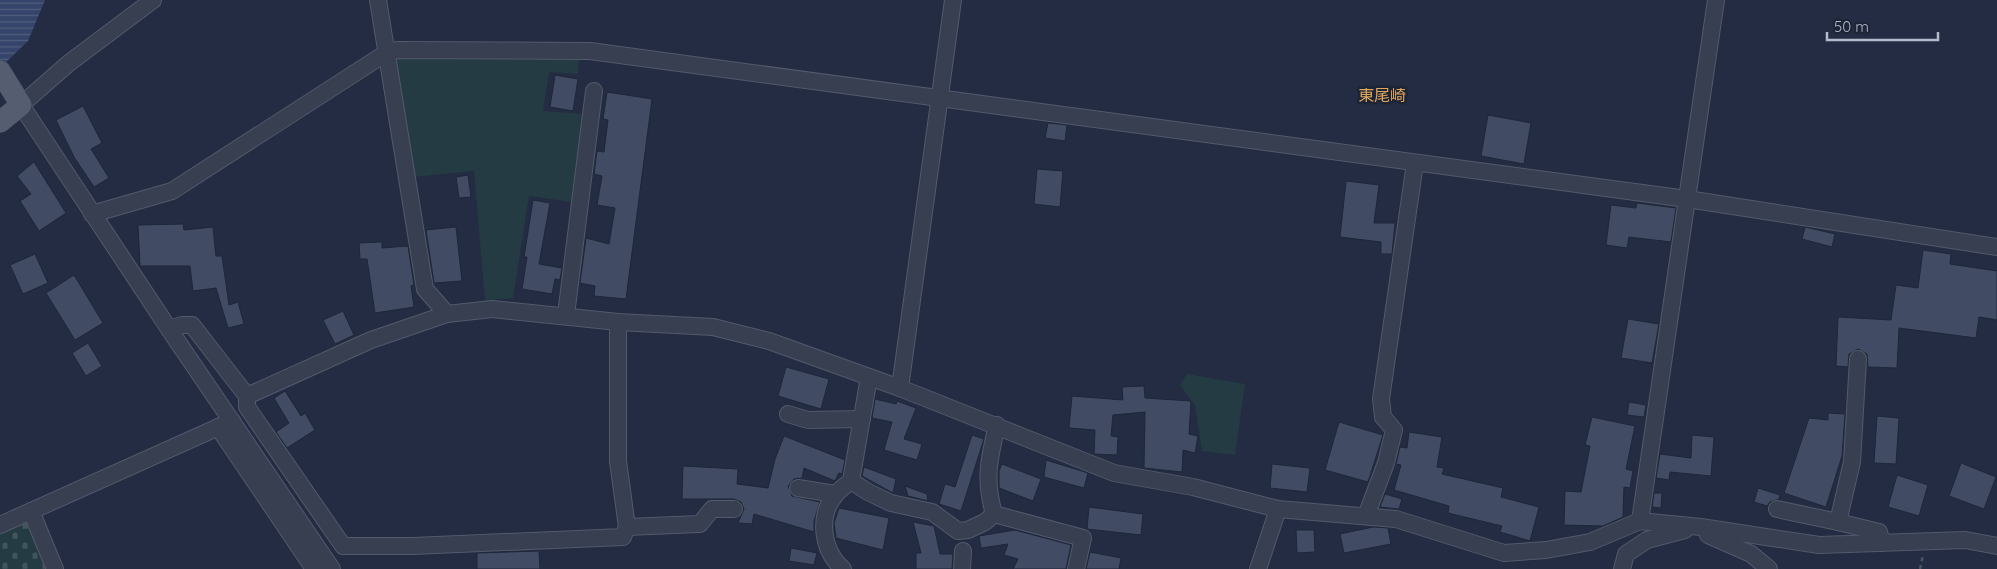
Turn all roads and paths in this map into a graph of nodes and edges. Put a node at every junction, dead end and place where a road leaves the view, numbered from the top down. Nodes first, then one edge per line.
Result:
1 (153, 0) edge
2 (378, 0) edge
3 (953, 0) edge
4 (1716, 0) edge
5 (386, 53) junction
6 (3, 76) edge
7 (594, 91) dead end
8 (939, 100) junction
9 (22, 105) junction
10 (0, 122) edge
11 (1415, 163) junction
12 (1687, 199) junction
13 (92, 214) junction
14 (1997, 247) edge
15 (447, 314) junction
16 (566, 315) junction
17 (618, 322) junction
18 (169, 330) junction
19 (1858, 359) dead end
20 (868, 377) junction
21 (900, 388) junction
22 (247, 396) junction
23 (788, 414) dead end
24 (862, 419) junction
25 (225, 424) junction
26 (997, 425) junction
27 (851, 481) junction
28 (798, 488) dead end
29 (835, 494) junction
30 (1777, 508) dead end
31 (734, 509) dead end
32 (1278, 509) junction
33 (31, 511) junction
34 (994, 514) junction
35 (1366, 516) junction
36 (1640, 521) junction
37 (1838, 522) junction
38 (0, 525) edge
39 (627, 527) junction
40 (1701, 528) junction
41 (1882, 543) junction
42 (1997, 546) edge
43 (963, 551) dead end
44 (55, 569) edge
45 (314, 569) edge
46 (332, 569) edge
47 (843, 569) edge
48 (962, 569) edge
49 (1076, 569) edge
50 (1258, 569) edge
51 (1622, 569) edge
52 (1770, 569) edge

1 - 9 street
2 - 5 street
3 - 8 street
4 - 12 street
5 - 8 street
5 - 13 street
5 - 15 street
6 - 9 main road
7 - 16 street
8 - 11 street
8 - 21 street
9 - 10 main road
9 - 13 street
11 - 12 street
11 - 35 street
12 - 14 street
12 - 36 street
13 - 18 street
15 - 16 street
15 - 22 street
16 - 17 street
17 - 20 street
17 - 39 street
18 - 22 street
18 - 25 street
19 - 37 street
20 - 21 street
20 - 24 street
21 - 26 street
22 - 39 street
23 - 24 street
24 - 27 street
25 - 33 street
25 - 45 street
25 - 46 street
26 - 32 street
26 - 34 street
27 - 29 street
27 - 34 street
28 - 29 street
29 - 47 street
30 - 37 street
31 - 39 street
32 - 35 street
32 - 50 street
33 - 38 street
33 - 44 street
34 - 49 street
35 - 36 street
36 - 40 street
37 - 41 street
40 - 41 street
40 - 51 street
40 - 52 street
41 - 42 street
43 - 48 street

